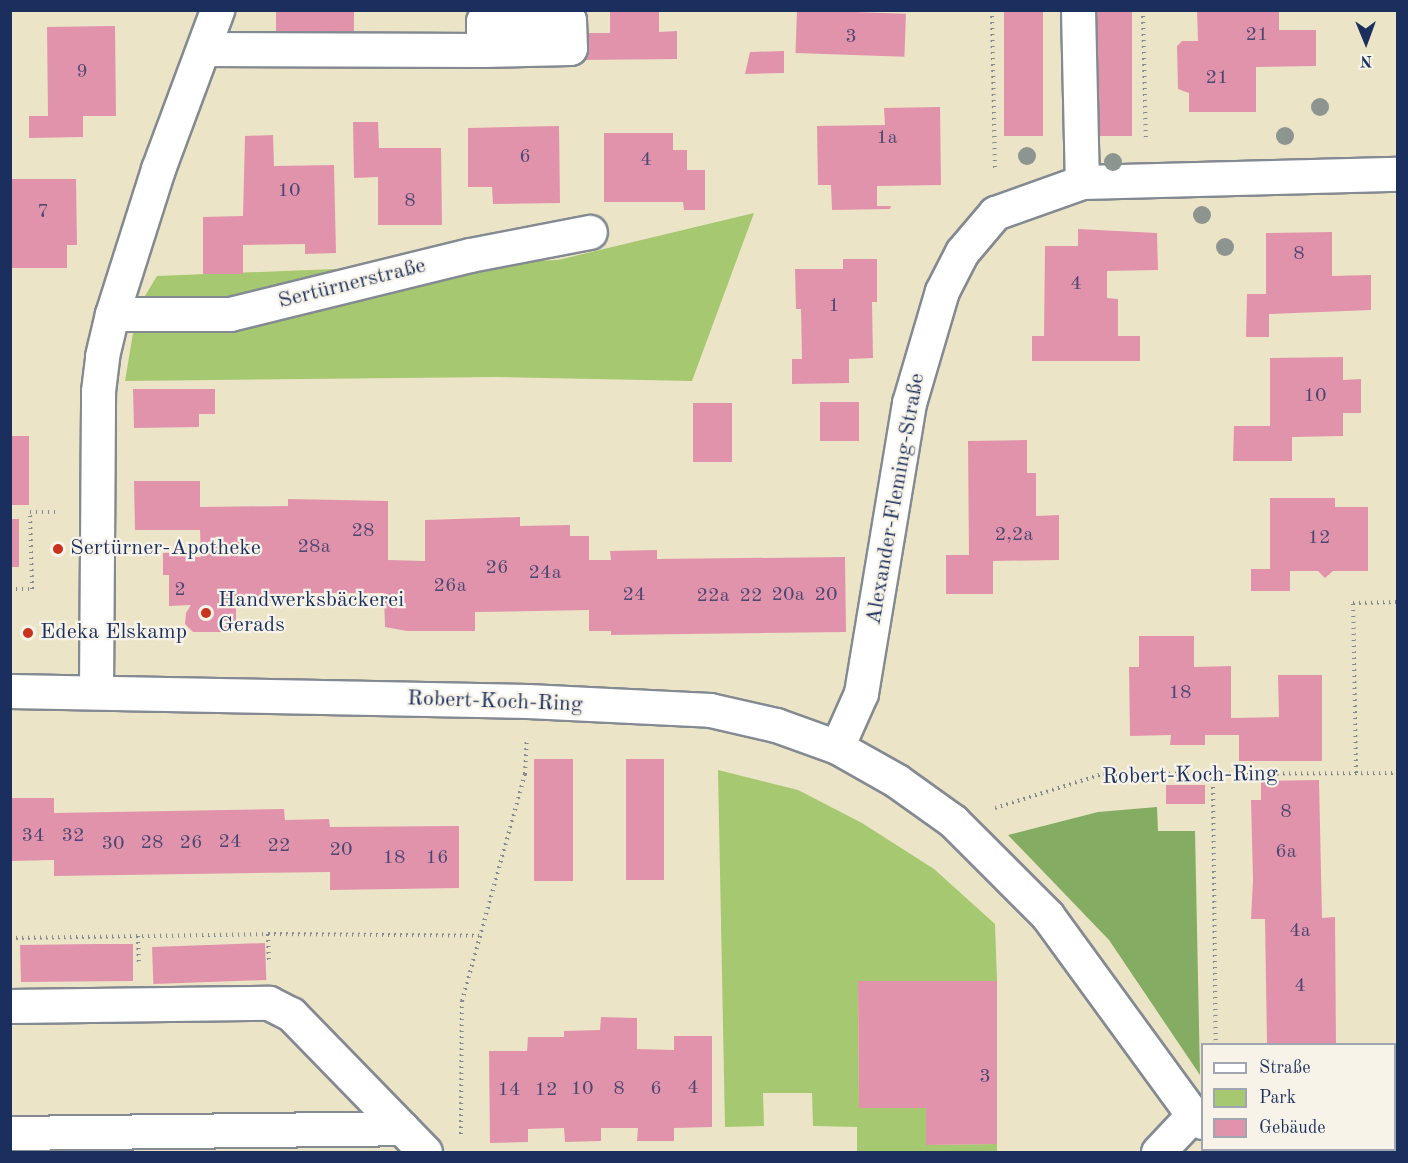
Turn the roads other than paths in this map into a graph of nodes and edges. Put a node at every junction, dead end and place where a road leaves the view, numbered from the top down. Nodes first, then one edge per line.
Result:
1 (217, 10) edge
2 (1078, 10) edge
3 (204, 50) junction
4 (483, 50) dead end
5 (1398, 174) edge
6 (1082, 182) junction
7 (590, 232) dead end
8 (112, 314) junction
9 (96, 691) junction
10 (10, 692) edge
11 (837, 747) junction
12 (10, 1006) edge
13 (1198, 1118) edge
14 (402, 1128) junction
15 (10, 1133) edge
16 (278, 1141) edge
17 (62, 1143) edge
18 (425, 1152) edge
19 (1158, 1152) edge

1 - 3 street
2 - 6 street
3 - 4 street
3 - 8 street
5 - 6 street, Alexander-Fleming-Straße
6 - 11 street, Alexander-Fleming-Straße
7 - 8 street, Sertürnerstraße
8 - 9 street
9 - 10 street, Robert-Koch-Ring
9 - 11 street, Robert-Koch-Ring
11 - 13 street, Robert-Koch-Ring
12 - 14 street
13 - 19 street
14 - 16 street
14 - 18 street
15 - 17 street
16 - 17 street

